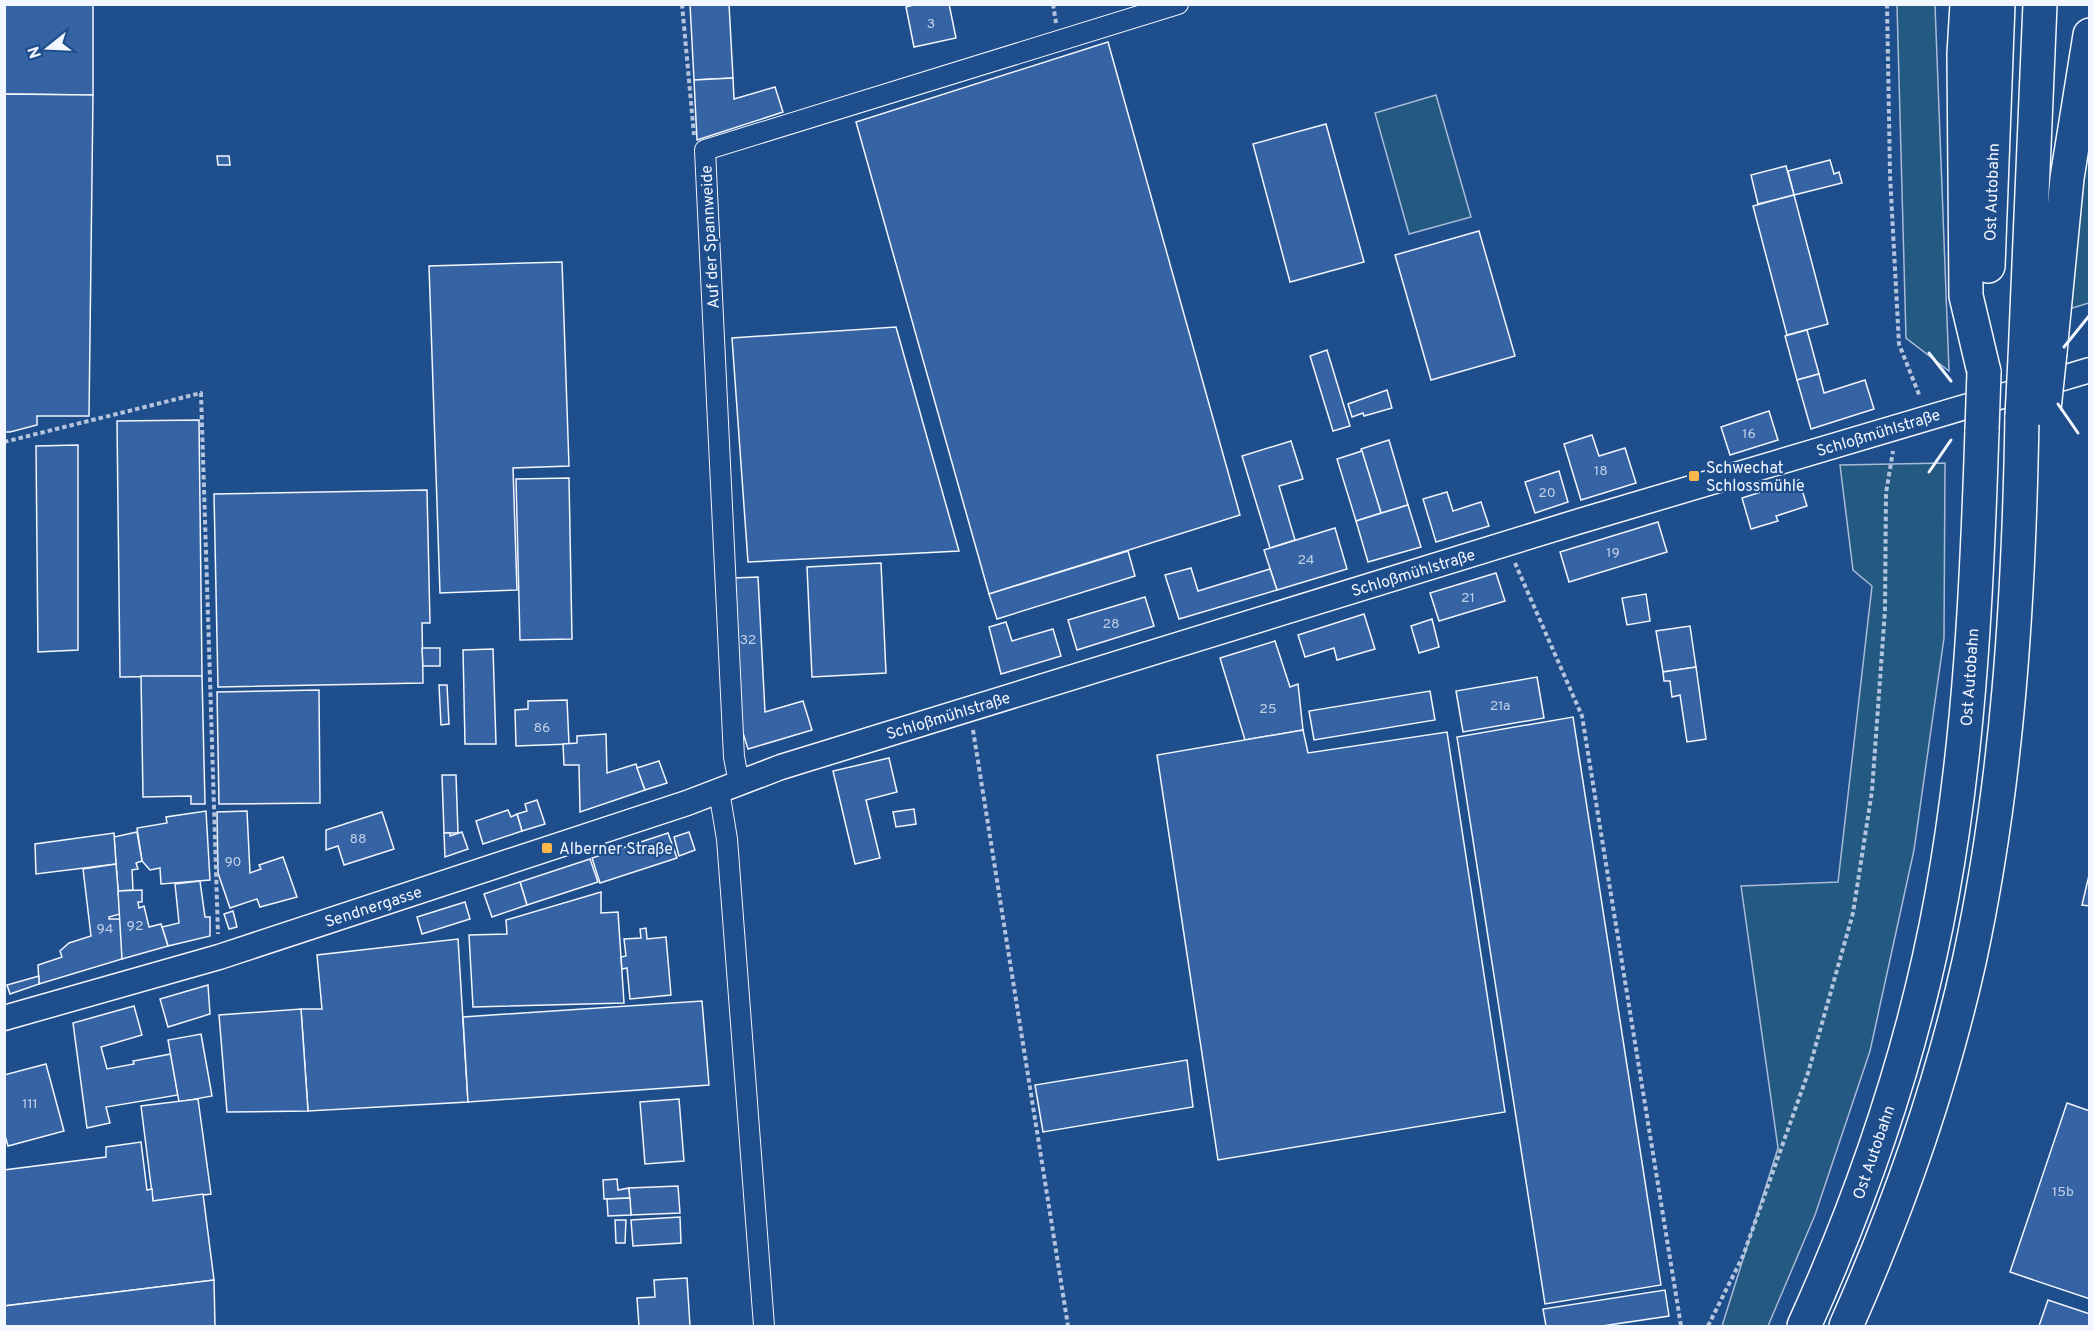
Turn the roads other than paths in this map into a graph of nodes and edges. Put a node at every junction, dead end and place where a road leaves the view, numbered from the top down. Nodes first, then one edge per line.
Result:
1 (1178, 4) edge
2 (1967, 4) edge
3 (1998, 4) edge
4 (2040, 4) edge
5 (2090, 35) edge
6 (2038, 355) junction
7 (2090, 370) edge
8 (1984, 372) junction
9 (729, 787) junction
10 (4, 1018) edge
11 (764, 1326) edge
12 (1804, 1326) edge
13 (1846, 1326) edge

1 - 9 street, Auf der Spannweide
2 - 8 highway
3 - 8 highway, Ost Autobahn
4 - 6 highway
5 - 6 highway
6 - 13 highway, bridge
7 - 9 street, Schloßmühlstraße
8 - 12 highway, Ost Autobahn, bridge
9 - 10 street, Sendnergasse
9 - 11 street

